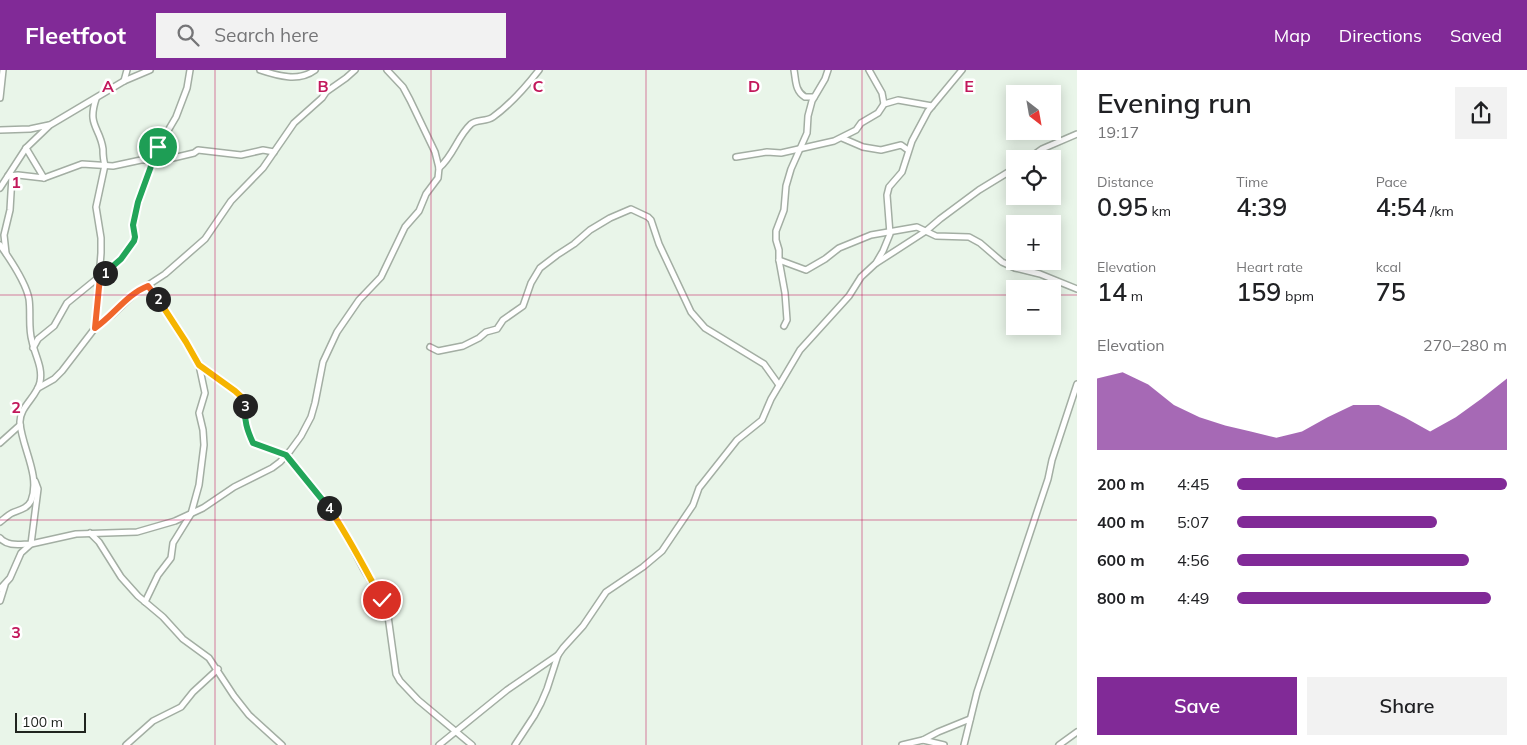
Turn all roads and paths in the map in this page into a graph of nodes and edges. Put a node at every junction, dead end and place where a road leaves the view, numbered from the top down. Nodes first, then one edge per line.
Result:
1 (3, 70) edge
2 (126, 70) edge
3 (190, 70) edge
4 (260, 70) edge
5 (315, 70) edge
6 (355, 70) edge
7 (387, 70) edge
8 (539, 70) edge
9 (794, 70) edge
10 (828, 70) edge
11 (869, 70) edge
12 (962, 70) edge
13 (147, 71) edge
14 (124, 81) junction
15 (814, 97) junction
16 (0, 98) edge
17 (96, 99) junction
18 (884, 104) junction
19 (932, 106) junction
20 (50, 125) junction
21 (0, 130) edge
22 (1077, 134) edge
23 (842, 138) junction
24 (26, 148) junction
25 (801, 149) junction
26 (908, 150) junction
27 (1041, 150) edge
28 (274, 152) junction
29 (736, 157) dead end
30 (153, 159) junction
31 (105, 165) junction
32 (439, 168) junction
33 (1006, 174) edge
34 (10, 176) junction
35 (44, 178) junction
36 (0, 188) edge
37 (890, 231) junction
38 (926, 231) junction
39 (0, 245) edge
40 (6, 253) junction
41 (779, 260) junction
42 (875, 264) junction
43 (100, 277) junction
44 (148, 286) junction
45 (1077, 288) edge
46 (784, 326) dead end
47 (95, 328) junction
48 (430, 347) dead end
49 (33, 348) junction
50 (199, 365) junction
51 (1077, 384) edge
52 (779, 385) junction
53 (38, 388) junction
54 (20, 425) junction
55 (0, 443) edge
56 (286, 455) junction
57 (34, 482) junction
58 (191, 514) junction
59 (0, 522) edge
60 (90, 533) junction
61 (1, 540) edge
62 (31, 544) junction
63 (5, 584) junction
64 (0, 589) edge
65 (0, 601) edge
66 (145, 602) junction
67 (558, 654) junction
68 (218, 670) junction
69 (970, 719) junction
70 (456, 732) junction
71 (1077, 732) edge
72 (923, 740) junction
73 (126, 745) edge
74 (282, 745) edge
75 (439, 745) edge
76 (472, 745) edge
77 (515, 745) edge
78 (902, 745) edge
79 (944, 745) edge
80 (964, 745) edge
81 (1059, 745) edge

1 - 16 street
2 - 14 street
3 - 30 street
4 - 5 street
6 - 28 street
7 - 32 street
8 - 32 street
9 - 15 street
10 - 15 street
11 - 18 street
12 - 19 street
13 - 14 street
14 - 17 street
15 - 25 street
17 - 20 street
17 - 31 street
18 - 19 street
18 - 23 street
19 - 26 street
20 - 21 street
20 - 24 street
22 - 27 street
23 - 25 street
23 - 26 street
24 - 34 street
24 - 35 street
25 - 29 street
25 - 41 street
26 - 37 street
28 - 30 street
28 - 44 street
30 - 31 street
30 - 43 street
31 - 35 street
31 - 43 street
32 - 56 street
33 - 38 street
34 - 35 street
34 - 36 street
34 - 40 street
37 - 38 street
37 - 41 street
37 - 42 street
38 - 42 street
38 - 45 street
39 - 40 street
40 - 49 street
41 - 46 street
42 - 52 street
43 - 47 street
43 - 49 street
44 - 47 street
44 - 50 street
47 - 53 street
48 - 52 street
49 - 53 street
50 - 56 street
50 - 58 street
51 - 69 street
52 - 67 street
53 - 54 street
54 - 55 street
54 - 57 street
56 - 58 street
56 - 70 street
57 - 59 street
57 - 62 street
58 - 60 street
58 - 66 street
60 - 62 street
60 - 66 street
61 - 62 street
62 - 63 street
63 - 64 street
63 - 65 street
66 - 68 street
67 - 70 street
67 - 77 street
68 - 73 street
68 - 74 street
69 - 72 street
69 - 80 street
70 - 75 street
70 - 76 street
71 - 81 street
72 - 78 street
72 - 79 street

